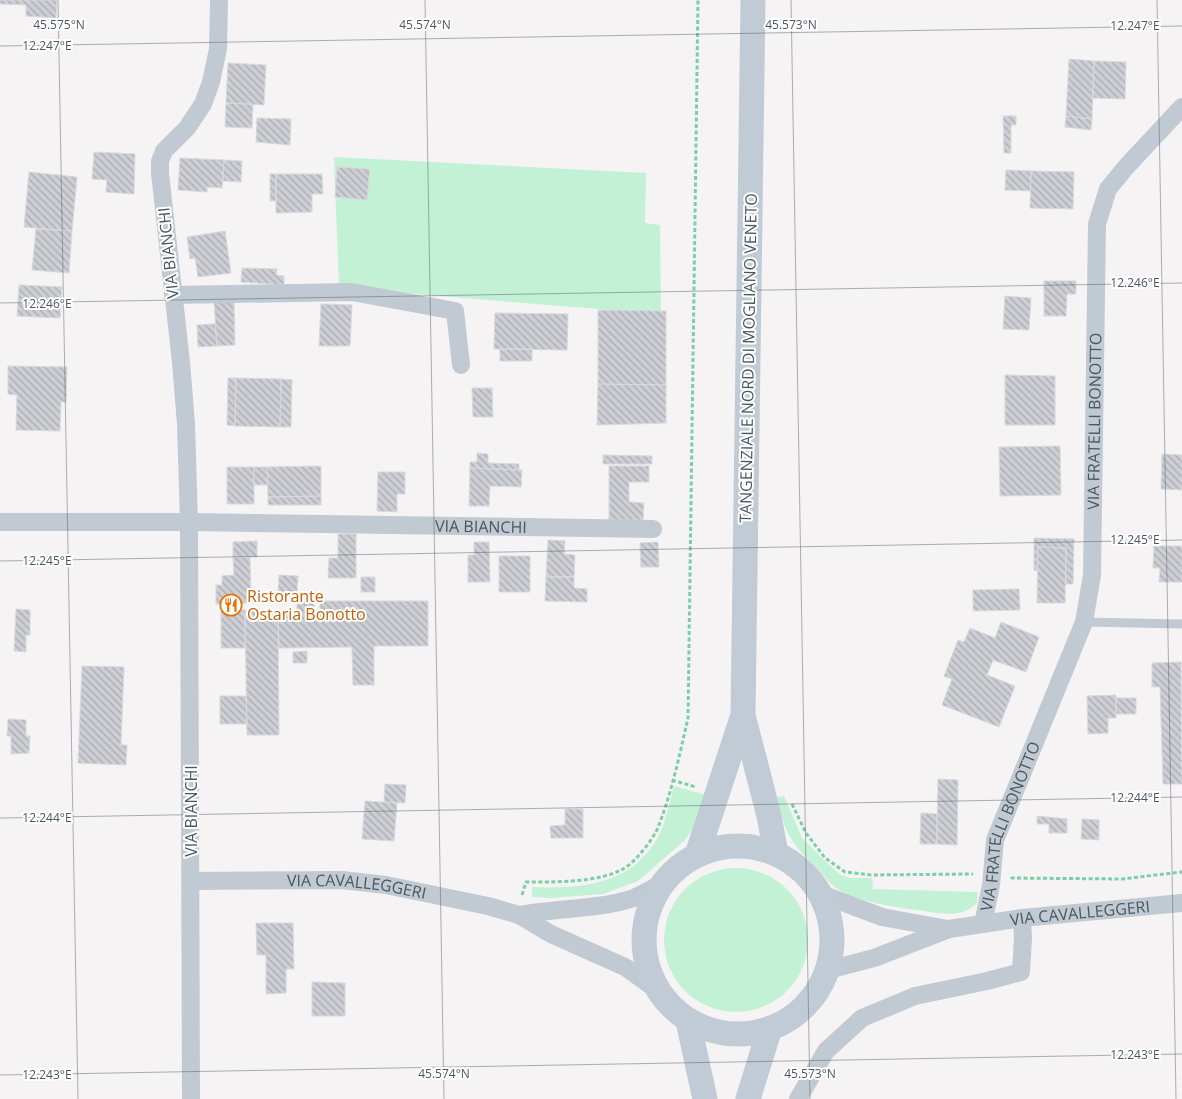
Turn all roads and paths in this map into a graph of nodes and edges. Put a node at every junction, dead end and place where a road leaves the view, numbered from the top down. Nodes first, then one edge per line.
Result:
1 (219, 0) edge
2 (698, 0) edge
3 (753, 0) edge
4 (1182, 108) edge
5 (173, 296) junction
6 (461, 365) dead end
7 (0, 522) edge
8 (189, 522) junction
9 (653, 529) dead end
10 (1084, 622) junction
11 (1182, 624) edge
12 (743, 716) junction
13 (672, 780) junction
14 (705, 790) dead end
15 (790, 800) dead end
16 (776, 854) junction
17 (697, 855) junction
18 (1182, 872) edge
19 (1008, 873) dead end
20 (979, 874) dead end
21 (191, 881) junction
22 (662, 884) junction
23 (821, 894) junction
24 (1182, 903) edge
25 (488, 906) junction
26 (519, 915) junction
27 (1022, 918) junction
28 (983, 924) junction
29 (949, 929) junction
30 (828, 970) junction
31 (657, 990) junction
32 (688, 1021) junction
33 (769, 1031) junction
34 (191, 1099) edge
35 (705, 1099) edge
36 (748, 1099) edge
37 (798, 1099) edge

1 - 5 street, VIA BIANCHI
2 - 13 path
3 - 12 main road, TANGENZIALE NORD DI MOGLIANO VENETO
4 - 10 street, VIA FRATELLI BONOTTO
5 - 6 street
5 - 8 street, VIA BIANCHI
7 - 8 street, VIA BIANCHI
8 - 9 street, VIA BIANCHI
8 - 21 street, VIA BIANCHI
10 - 11 lane
10 - 28 street, VIA FRATELLI BONOTTO
12 - 16 main road
12 - 17 main road
13 - 14 path
13 - 25 path
15 - 20 path
16 - 17 main road
16 - 23 main road
17 - 22 main road
18 - 19 path
21 - 25 street, VIA CAVALLEGGERI
21 - 34 street, VIA BIANCHI
22 - 26 street
22 - 31 main road
23 - 29 street
23 - 30 main road
24 - 27 street, VIA CAVALLEGGERI
25 - 26 street, VIA CAVALLEGGERI
26 - 31 street
27 - 28 street, VIA CAVALLEGGERI
27 - 37 street
28 - 29 street, VIA CAVALLEGGERI
29 - 30 street
30 - 33 main road
31 - 32 main road
32 - 33 main road
32 - 35 main road
33 - 36 main road

